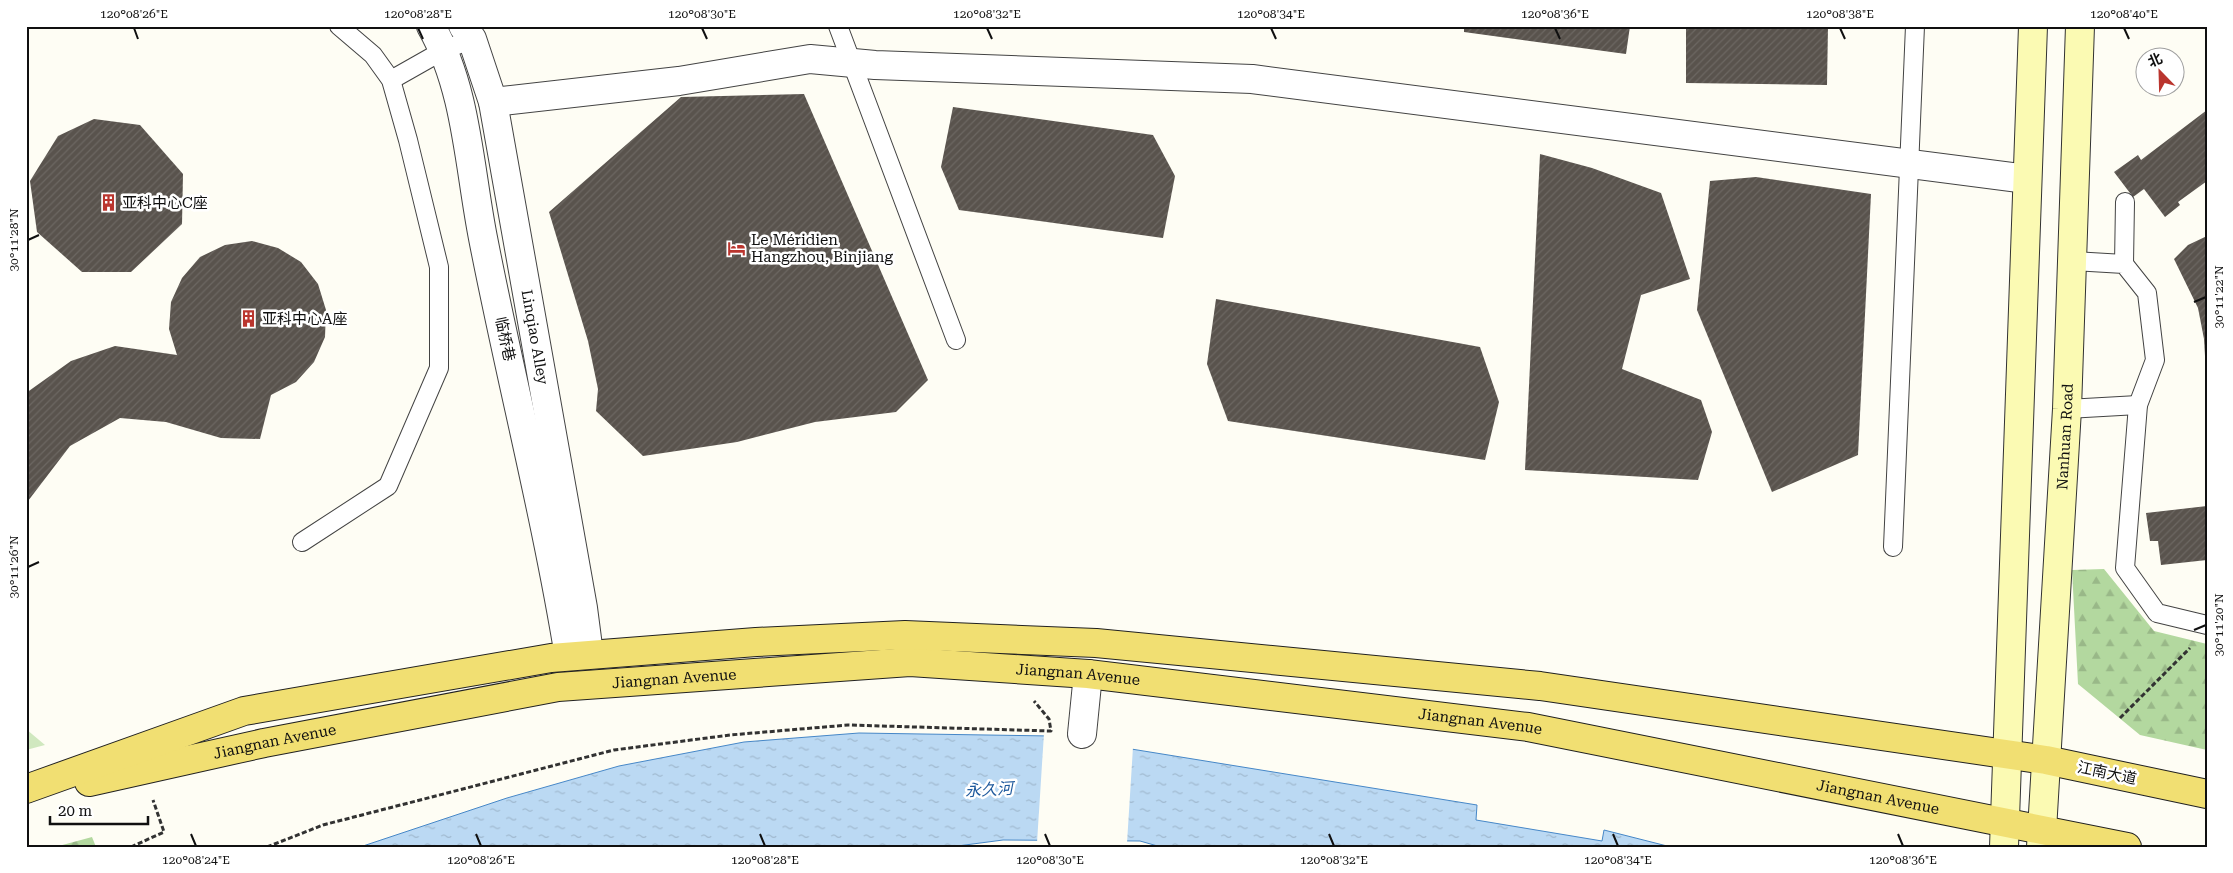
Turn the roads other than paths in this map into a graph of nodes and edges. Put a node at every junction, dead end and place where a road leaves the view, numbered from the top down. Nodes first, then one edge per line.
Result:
1 (340, 26) edge
2 (431, 26) edge
3 (838, 26) edge
4 (1915, 26) edge
5 (2033, 26) edge
6 (2080, 26) edge
7 (467, 33) edge
8 (444, 50) junction
9 (852, 64) junction
10 (391, 80) junction
11 (493, 102) junction
12 (1909, 164) junction
13 (2027, 179) junction
14 (2125, 202) dead end
15 (2073, 261) junction
16 (2124, 264) junction
17 (956, 340) dead end
18 (2138, 405) junction
19 (2068, 409) junction
20 (302, 542) dead end
21 (1893, 547) dead end
22 (2207, 625) edge
23 (579, 655) junction
24 (1088, 674) junction
25 (1082, 734) dead end
26 (2006, 755) junction
27 (2046, 760) junction
28 (26, 789) edge
29 (2207, 794) edge
30 (26, 796) edge
31 (2004, 834) edge
32 (2042, 838) edge
33 (2127, 847) edge

1 - 10 lane
2 - 8 street, 临桥巷
3 - 9 lane
4 - 12 lane
5 - 13 main road
6 - 15 main road, Nanhuan Road
7 - 8 lane
7 - 11 street, Linqiao Alley
8 - 10 lane
8 - 23 street, 临桥巷
9 - 11 street
9 - 12 street
9 - 17 lane
10 - 20 lane
11 - 23 street, Linqiao Alley
12 - 13 street
12 - 21 lane
13 - 26 main road
14 - 16 lane
15 - 16 lane
15 - 19 main road, Nanhuan Road
16 - 18 lane
18 - 19 lane
18 - 22 lane
19 - 27 main road, Nanhuan Road
23 - 26 main road, Jiangnan Avenue
23 - 28 main road, Jiangnan Avenue
24 - 25 street
24 - 30 main road, Jiangnan Avenue
24 - 31 main road, Jiangnan Avenue
26 - 27 main road, 江南大道
26 - 31 main road
27 - 29 main road, 江南大道
27 - 32 main road, Nanhuan Road
31 - 32 main road, Jiangnan Avenue
32 - 33 main road, Jiangnan Avenue

